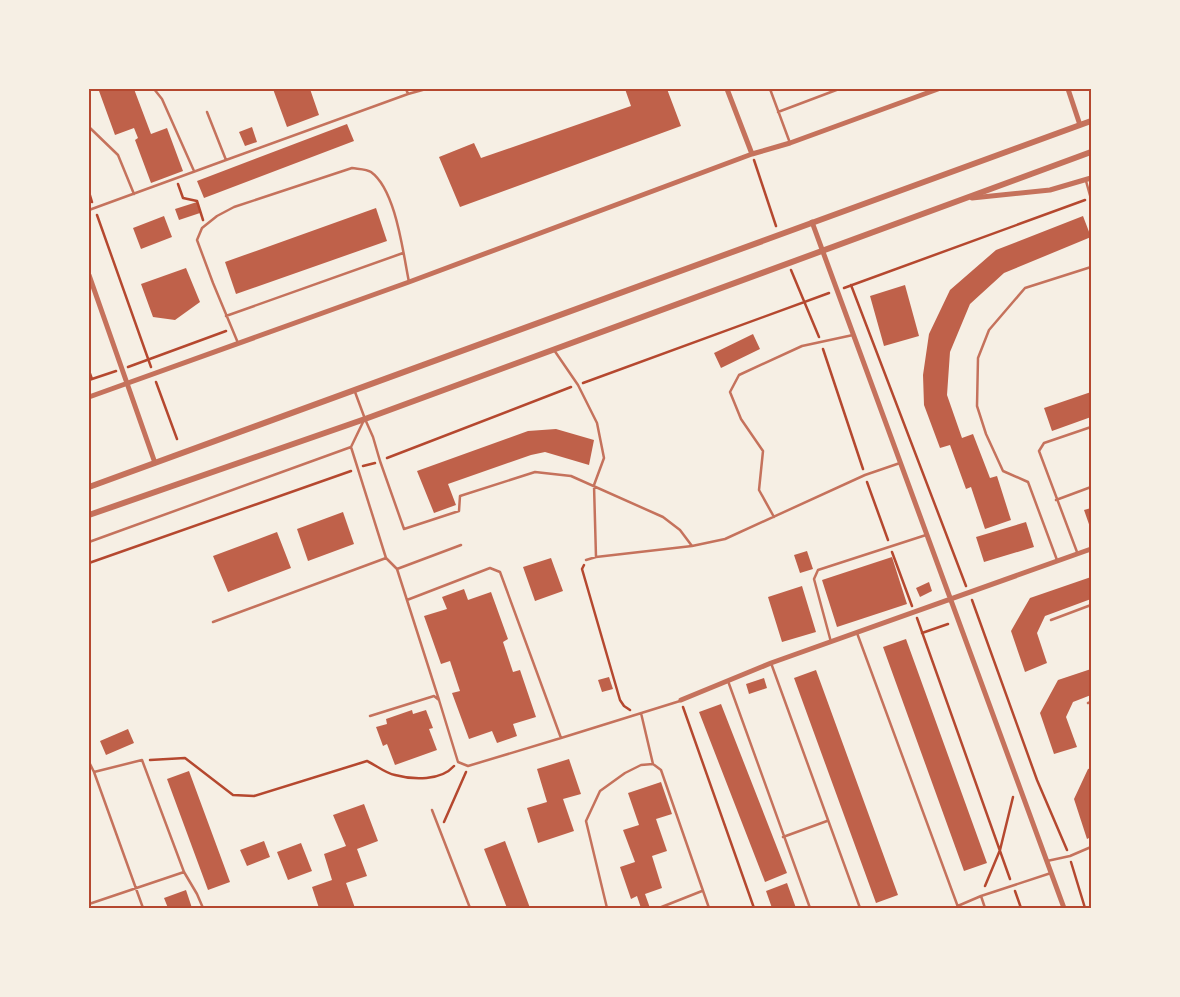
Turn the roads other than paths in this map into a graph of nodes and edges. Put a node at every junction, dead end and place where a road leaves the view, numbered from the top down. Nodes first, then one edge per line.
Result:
1 (154, 89) edge
2 (406, 89) edge
3 (426, 89) edge
4 (727, 89) edge
5 (770, 89) edge
6 (839, 89) edge
7 (938, 89) edge
8 (1068, 89) edge
9 (408, 94) junction
10 (207, 112) dead end
11 (778, 112) junction
12 (1091, 121) edge
13 (1080, 125) junction
14 (89, 127) edge
15 (790, 142) junction
16 (1091, 152) edge
17 (752, 154) junction
18 (226, 160) junction
19 (194, 171) junction
20 (1088, 180) edge
21 (134, 194) junction
22 (966, 198) junction
23 (1091, 198) edge
24 (89, 210) edge
25 (812, 222) junction
26 (823, 251) junction
27 (403, 253) junction
28 (1091, 267) edge
29 (89, 275) edge
30 (409, 282) junction
31 (226, 316) junction
32 (854, 334) junction
33 (238, 343) junction
34 (554, 349) junction
35 (128, 382) junction
36 (355, 390) junction
37 (89, 397) edge
38 (364, 419) junction
39 (1091, 427) edge
40 (351, 447) junction
41 (155, 463) junction
42 (900, 463) junction
43 (594, 485) junction
44 (89, 487) edge
45 (1091, 487) edge
46 (1056, 500) junction
47 (89, 515) edge
48 (774, 517) junction
49 (926, 534) junction
50 (89, 542) edge
51 (461, 545) dead end
52 (692, 546) junction
53 (1091, 549) edge
54 (1077, 554) junction
55 (596, 557) junction
56 (386, 558) junction
57 (586, 560) road end
58 (1057, 561) junction
59 (397, 568) junction
60 (408, 600) junction
61 (950, 600) junction
62 (1091, 605) edge
63 (1051, 620) dead end
64 (213, 622) dead end
65 (857, 633) junction
66 (831, 642) junction
67 (772, 664) junction
68 (728, 681) junction
69 (439, 700) junction
70 (681, 700) joint
71 (641, 713) junction
72 (370, 716) dead end
73 (561, 738) junction
74 (89, 762) edge
75 (653, 764) junction
76 (94, 772) junction
77 (432, 810) dead end
78 (827, 821) junction
79 (783, 837) junction
80 (1091, 847) edge
81 (1046, 861) junction
82 (184, 872) junction
83 (1051, 873) junction
84 (137, 888) junction
85 (702, 891) junction
86 (981, 896) junction
87 (89, 904) edge
88 (958, 907) junction
89 (143, 908) edge
90 (203, 908) edge
91 (470, 908) edge
92 (607, 908) edge
93 (659, 908) edge
94 (709, 908) edge
95 (810, 908) edge
96 (860, 908) edge
97 (953, 908) edge
98 (985, 908) edge
99 (1064, 908) edge

1 - 19 lane
2 - 9 lane
3 - 9 lane
4 - 17 street
5 - 11 lane
6 - 11 lane
7 - 15 street
8 - 13 street
9 - 18 lane
10 - 18 lane
11 - 15 lane
12 - 13 street
13 - 25 street
14 - 21 lane
15 - 17 street
16 - 22 street
17 - 30 street
18 - 19 lane
19 - 21 lane
20 - 22 street
20 - 23 lane
21 - 24 lane
22 - 26 street
25 - 26 street
25 - 36 street
26 - 32 street
26 - 34 street
27 - 30 lane
27 - 31 lane
27 - 31 lane
28 - 58 lane
29 - 35 street
30 - 33 street
31 - 33 lane
32 - 42 street
32 - 48 lane
33 - 35 street
34 - 38 street
34 - 43 lane
35 - 37 street
35 - 41 street
36 - 38 lane
36 - 41 street
38 - 40 lane
38 - 43 lane
38 - 47 street
39 - 46 lane
40 - 50 lane
40 - 56 lane
41 - 44 street
42 - 48 lane
42 - 49 street
43 - 52 lane
43 - 55 lane
45 - 46 lane
46 - 54 lane
48 - 52 lane
49 - 61 street
49 - 66 lane
51 - 59 lane
52 - 55 lane
53 - 54 street
54 - 58 street
55 - 57 lane
56 - 59 lane
56 - 64 lane
58 - 61 street
59 - 60 lane
60 - 69 lane
60 - 73 lane
61 - 65 street
61 - 81 street
62 - 63 lane
65 - 66 street
65 - 88 lane
66 - 67 street
67 - 68 street
67 - 78 lane
68 - 70 street
68 - 79 lane
69 - 72 lane
69 - 73 lane
70 - 71 lane
71 - 73 lane
71 - 75 lane
74 - 76 lane
75 - 85 lane
75 - 92 lane
76 - 82 lane
76 - 84 lane
77 - 91 lane
78 - 79 lane
78 - 96 lane
79 - 95 lane
80 - 81 lane
81 - 83 street
82 - 84 lane
82 - 90 lane
83 - 86 lane
83 - 99 street
84 - 87 lane
84 - 89 lane
85 - 93 lane
85 - 94 lane
86 - 88 lane
86 - 98 lane
88 - 97 lane

